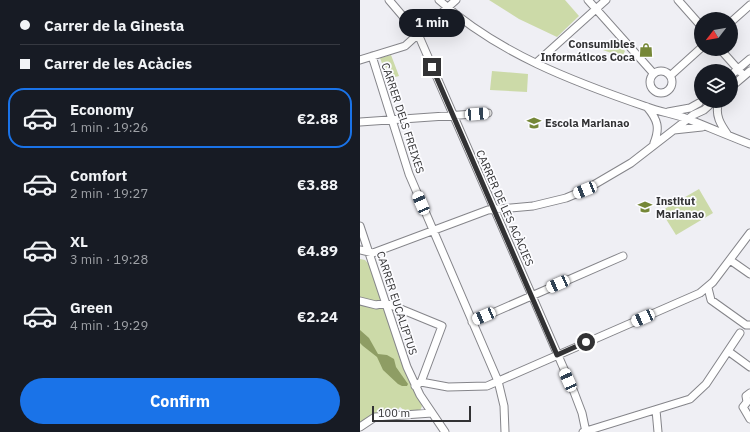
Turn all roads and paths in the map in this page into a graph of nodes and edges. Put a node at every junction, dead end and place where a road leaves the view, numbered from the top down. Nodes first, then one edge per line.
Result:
1 (390, 0) edge
2 (439, 0) edge
3 (456, 0) edge
4 (588, 0) edge
5 (606, 0) edge
6 (678, 0) edge
7 (750, 6) edge
8 (447, 8) junction
9 (596, 9) junction
10 (738, 16) edge
11 (694, 18) edge
12 (418, 34) junction
13 (694, 54) edge
14 (372, 56) junction
15 (726, 56) edge
16 (750, 59) edge
17 (360, 60) edge
18 (536, 63) junction
19 (733, 64) edge
20 (738, 70) joint
21 (750, 71) edge
22 (654, 74) junction
23 (670, 76) junction
24 (744, 76) junction
25 (738, 81) edge
26 (694, 106) edge
27 (647, 107) junction
28 (696, 108) edge
29 (706, 108) edge
30 (717, 108) edge
31 (488, 113) dead end
32 (664, 113) junction
33 (453, 116) junction
34 (690, 117) junction
35 (391, 119) junction
36 (360, 122) edge
37 (704, 127) junction
38 (670, 131) junction
39 (728, 136) junction
40 (654, 143) junction
41 (750, 144) edge
42 (494, 210) junction
43 (360, 226) edge
44 (433, 231) junction
45 (750, 233) edge
46 (360, 250) edge
47 (370, 252) junction
48 (623, 256) dead end
49 (730, 260) junction
50 (750, 274) edge
51 (708, 288) junction
52 (532, 296) junction
53 (360, 301) edge
54 (386, 303) junction
55 (472, 322) junction
56 (750, 325) edge
57 (740, 333) dead end
58 (728, 351) junction
59 (557, 355) junction
60 (750, 367) edge
61 (498, 381) junction
62 (418, 384) junction
63 (748, 394) edge
64 (656, 410) junction
65 (432, 413) junction
66 (750, 419) edge
67 (362, 426) edge
68 (366, 432) edge
69 (445, 432) edge
70 (505, 432) edge
71 (585, 432) edge
72 (658, 432) edge

1 - 12 street, CARRER DE LES ACÀCIES
2 - 8 street
3 - 8 street
4 - 9 street
5 - 9 street
6 - 11 street
7 - 10 street
8 - 12 street
8 - 18 street
9 - 18 street
9 - 22 street
12 - 14 street
12 - 33 street, CARRER DE LES ACÀCIES
13 - 23 street
14 - 17 street
14 - 35 street, CARRER DELS FREIXES
15 - 19 street
16 - 20 street
18 - 27 street
20 - 24 street
21 - 24 street
22 - 23 street
22 - 23 street
24 - 25 street
26 - 32 street
27 - 32 street
27 - 40 street
28 - 34 street
29 - 34 street
30 - 39 street
31 - 33 street
32 - 34 street
33 - 35 street
33 - 42 street, CARRER DE LES ACÀCIES
34 - 37 street
34 - 38 street
35 - 36 street
35 - 44 street, CARRER DELS FREIXES
37 - 38 street
37 - 39 street
38 - 40 street
39 - 41 street
40 - 42 street
42 - 44 street
42 - 52 street, CARRER DE LES ACÀCIES
43 - 47 street, CARRER EUCALIPTUS
44 - 47 street
44 - 55 street, CARRER DELS FREIXES
45 - 49 street
46 - 47 street
47 - 54 street, CARRER EUCALIPTUS
48 - 52 street
49 - 50 street
49 - 51 street
51 - 56 street
51 - 59 street
52 - 55 street
52 - 59 street, CARRER DE LES ACÀCIES
53 - 54 street
54 - 62 street, CARRER EUCALIPTUS
54 - 62 street
55 - 61 street, CARRER DELS FREIXES
57 - 58 street
58 - 60 street
58 - 64 street
59 - 61 street
59 - 71 street, CARRER DE LES ACÀCIES
61 - 62 street
61 - 70 street, CARRER DELS FREIXES
62 - 65 street, CARRER EUCALIPTUS
63 - 66 street
64 - 71 street
64 - 72 street
65 - 67 street
65 - 69 street, CARRER EUCALIPTUS
67 - 68 street

